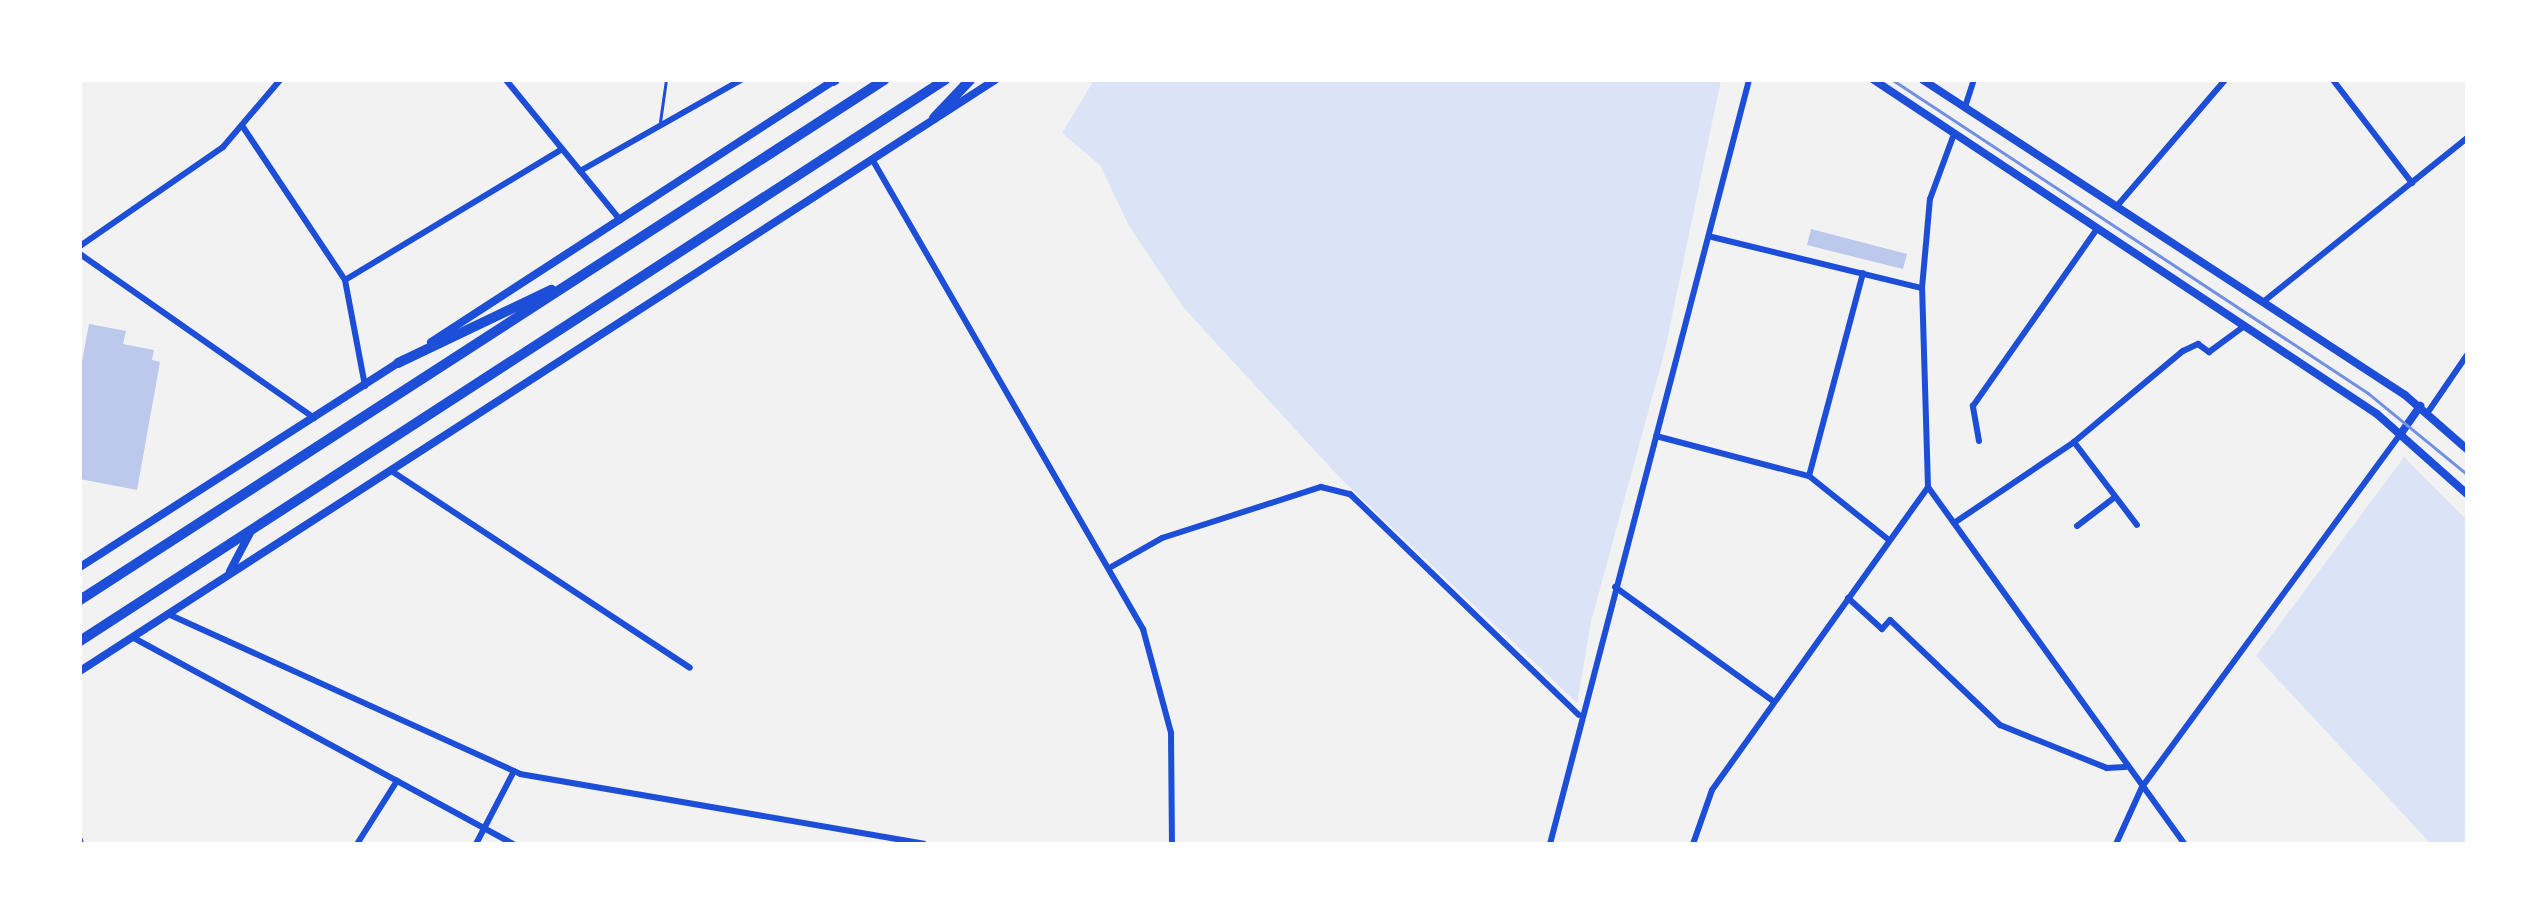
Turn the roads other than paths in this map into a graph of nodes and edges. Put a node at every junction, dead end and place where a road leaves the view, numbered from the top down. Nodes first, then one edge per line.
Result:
1 (280, 80) edge
2 (506, 80) edge
3 (666, 80) edge
4 (741, 80) edge
5 (834, 80) edge
6 (884, 80) edge
7 (945, 80) edge
8 (970, 80) edge
9 (995, 80) edge
10 (1750, 80) edge
11 (1874, 80) edge
12 (1924, 80) edge
13 (1974, 80) edge
14 (2225, 80) edge
15 (2334, 80) edge
16 (1965, 107) junction
17 (934, 118) junction
18 (660, 122) junction
19 (243, 127) junction
20 (1954, 134) junction
21 (2467, 138) edge
22 (562, 149) junction
23 (871, 158) junction
24 (580, 171) junction
25 (2412, 183) junction
26 (2116, 206) junction
27 (620, 220) junction
28 (2096, 229) junction
29 (1712, 237) junction
30 (80, 246) edge
31 (80, 254) edge
32 (596, 268) junction
33 (1863, 273) junction
34 (345, 280) junction
35 (1922, 288) junction
36 (2263, 302) junction
37 (2243, 326) junction
38 (2467, 355) edge
39 (398, 364) junction
40 (364, 386) junction
41 (2424, 409) junction
42 (314, 418) junction
43 (2402, 432) junction
44 (1656, 436) junction
45 (1979, 440) dead end
46 (2074, 442) junction
47 (2467, 449) edge
48 (390, 470) junction
49 (1809, 476) junction
50 (1928, 487) junction
51 (2467, 494) edge
52 (2115, 497) junction
53 (1954, 524) junction
54 (2137, 525) dead end
55 (2077, 526) dead end
56 (251, 531) junction
57 (1889, 540) junction
58 (80, 567) edge
59 (1111, 567) junction
60 (228, 575) junction
61 (1615, 588) junction
62 (1848, 598) junction
63 (80, 600) edge
64 (168, 614) junction
65 (132, 637) junction
66 (80, 641) edge
67 (690, 668) dead end
68 (80, 671) edge
69 (1773, 701) junction
70 (1579, 715) junction
71 (2126, 767) junction
72 (514, 771) junction
73 (397, 781) junction
74 (2142, 787) junction
75 (485, 829) junction
76 (358, 844) edge
77 (476, 844) edge
78 (514, 844) edge
79 (924, 844) edge
80 (1172, 844) edge
81 (1550, 844) edge
82 (1693, 844) edge
83 (2116, 844) edge
84 (2185, 844) edge

1 - 19 street
2 - 22 street
3 - 18 lane
4 - 18 street
5 - 27 street
6 - 32 main road
7 - 56 main road
8 - 17 main road
9 - 17 street
10 - 29 street
11 - 20 street
12 - 16 street
13 - 16 street
14 - 26 street
15 - 25 street
16 - 26 street
17 - 23 street
18 - 24 street
19 - 30 street
19 - 34 street
20 - 28 street
20 - 35 street
21 - 25 street
22 - 24 street
22 - 34 street
23 - 48 street
23 - 59 street
24 - 27 street
25 - 36 street
26 - 36 street
27 - 39 street
28 - 37 street
28 - 45 street
29 - 33 street
29 - 44 street
31 - 42 street
32 - 39 main road
32 - 63 main road
33 - 35 street
33 - 49 street
34 - 40 street
35 - 50 street
36 - 41 street
37 - 43 street
37 - 46 street
38 - 41 street
39 - 40 street
40 - 42 street
41 - 43 street
41 - 47 street
42 - 58 street
43 - 51 street
43 - 74 street
44 - 49 street
44 - 61 street
46 - 52 street
46 - 53 street
48 - 60 street
48 - 67 street
49 - 57 street
50 - 53 street
50 - 57 street
52 - 54 street
52 - 55 street
53 - 71 street
56 - 60 street
56 - 66 main road
57 - 62 street
59 - 70 street
59 - 80 street
60 - 64 street
61 - 69 street
61 - 70 street
62 - 69 street
62 - 71 street
64 - 65 street
64 - 72 street
65 - 68 street
65 - 73 street
69 - 82 street
70 - 81 street
71 - 74 street
72 - 75 street
72 - 79 street
73 - 75 street
73 - 76 street
74 - 83 street
74 - 84 street
75 - 77 street
75 - 78 street

